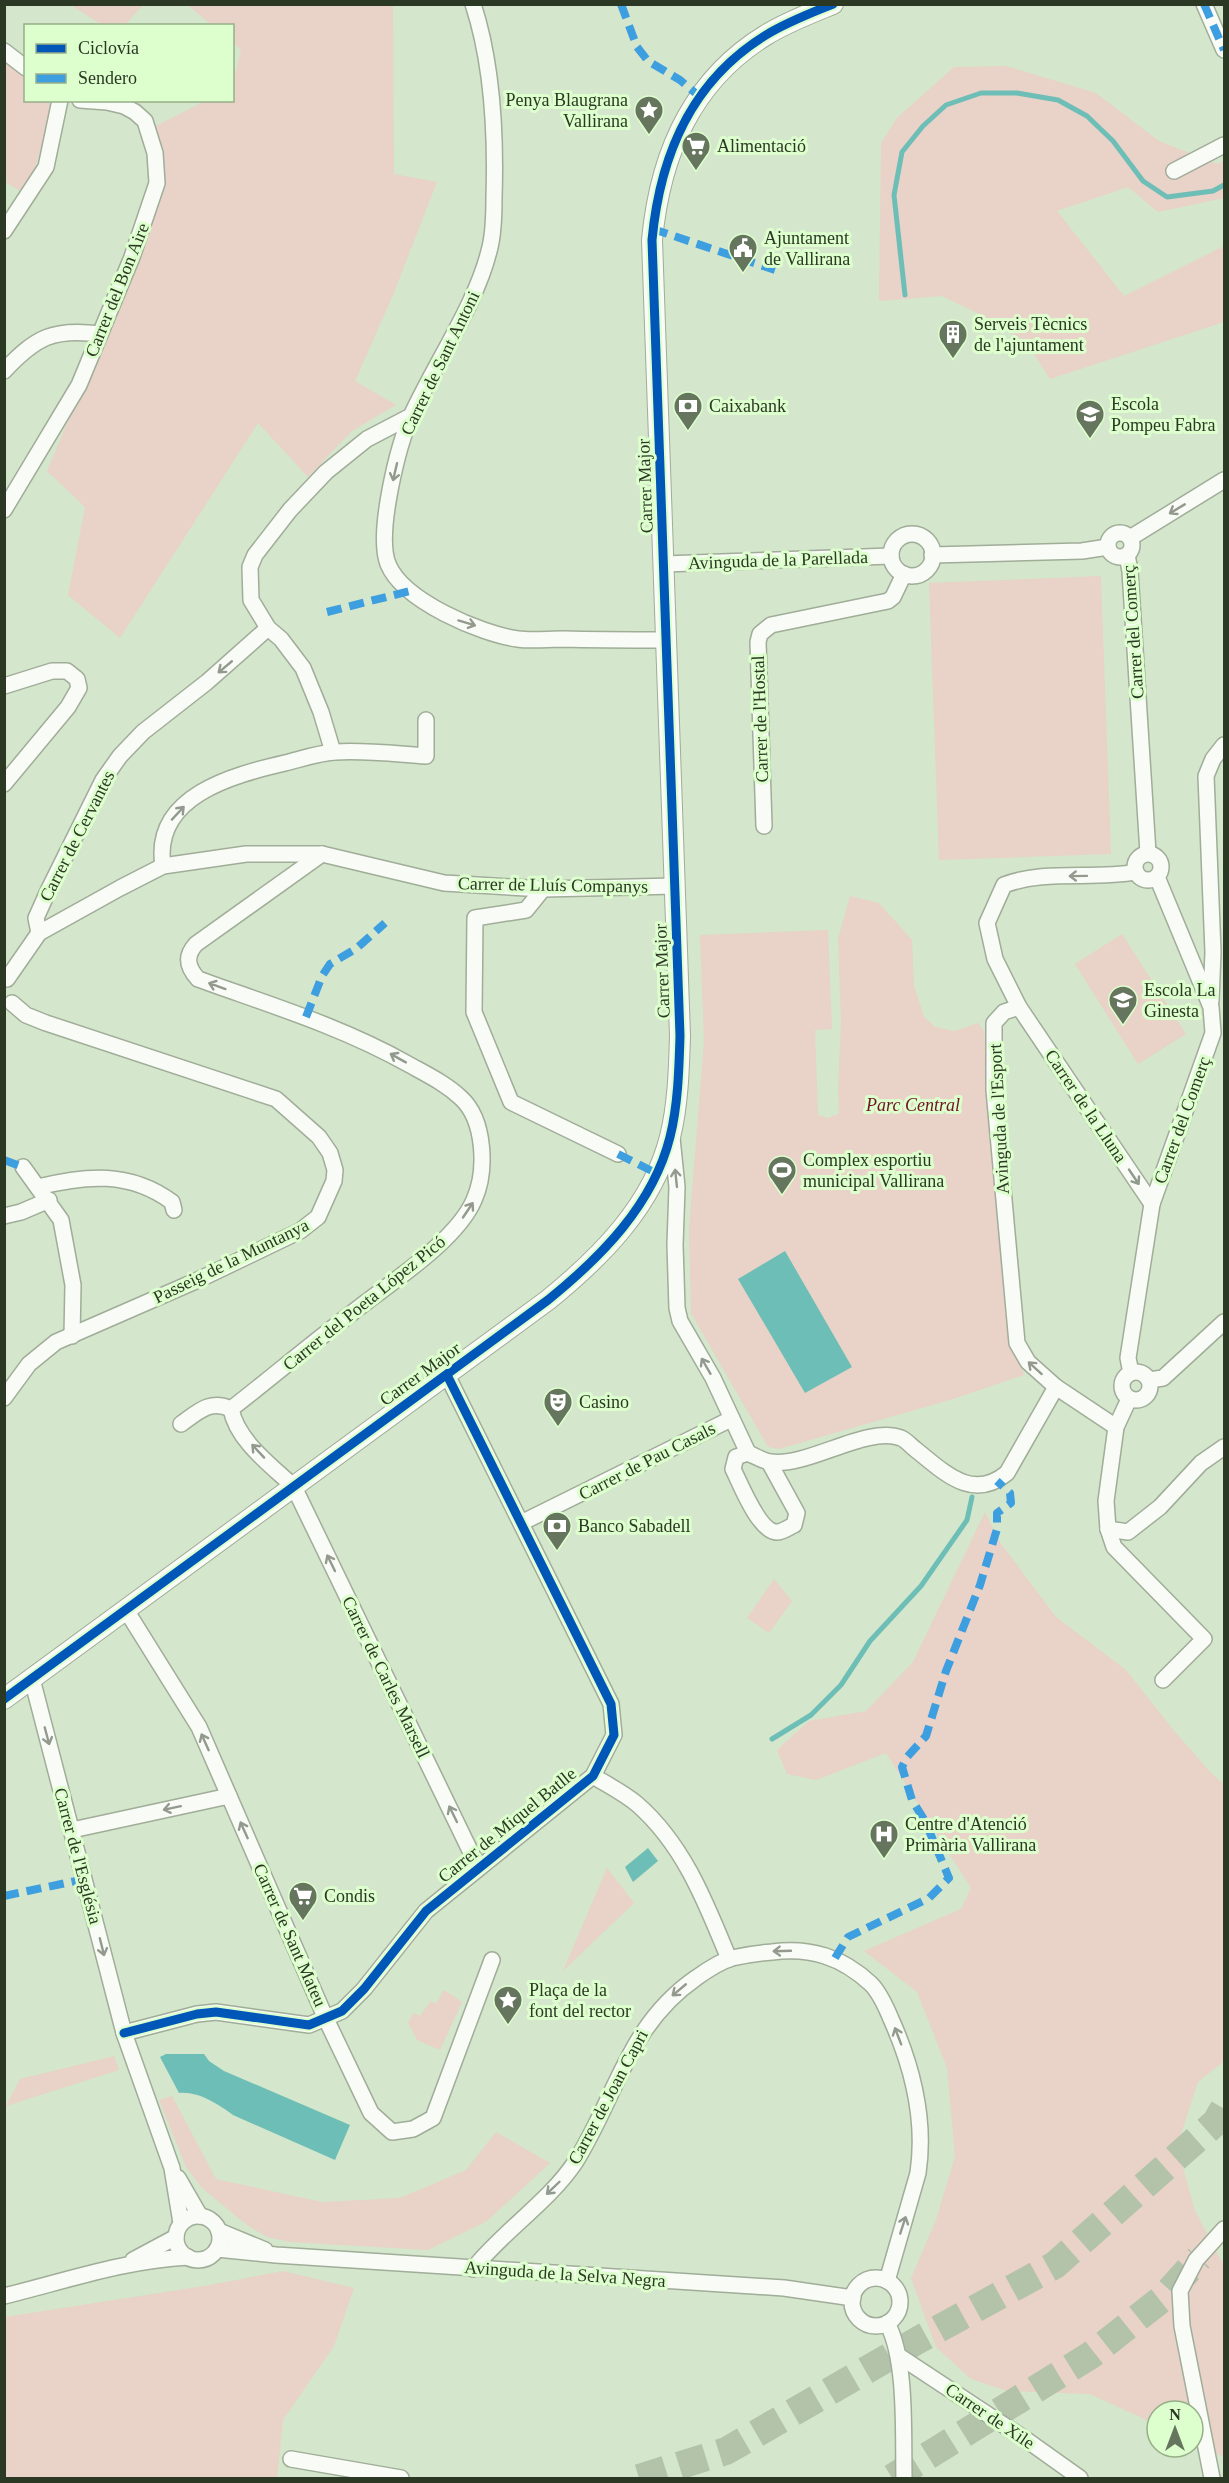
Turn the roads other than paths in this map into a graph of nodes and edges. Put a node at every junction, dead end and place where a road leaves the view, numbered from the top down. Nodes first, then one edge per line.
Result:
1 (473, 4) edge
2 (1204, 4) edge
3 (832, 5) edge
4 (1224, 50) edge
5 (4, 51) edge
6 (24, 66) edge
7 (60, 102) edge
8 (107, 102) edge
9 (1224, 145) edge
10 (1174, 171) dead end
11 (4, 231) edge
12 (100, 334) junction
13 (4, 371) edge
14 (411, 416) junction
15 (1224, 480) edge
16 (4, 510) edge
17 (1130, 537) junction
18 (1108, 547) junction
19 (932, 555) junction
20 (1127, 555) junction
21 (891, 556) junction
22 (664, 564) junction
23 (904, 574) junction
24 (268, 628) junction
25 (667, 640) junction
26 (4, 686) edge
27 (426, 720) dead end
28 (1224, 745) edge
29 (333, 752) junction
30 (4, 784) edge
31 (764, 826) dead end
32 (1148, 853) junction
33 (322, 854) junction
34 (163, 866) junction
35 (1136, 872) junction
36 (1157, 877) junction
37 (676, 886) junction
38 (543, 889) junction
39 (39, 933) junction
40 (6, 979) edge
41 (8, 1006) edge
42 (1019, 1007) junction
43 (1211, 1007) junction
44 (671, 1135) junction
45 (618, 1154) dead end
46 (23, 1167) dead end
47 (38, 1187) junction
48 (49, 1200) junction
49 (1152, 1204) junction
50 (174, 1210) dead end
51 (4, 1216) edge
52 (1224, 1322) edge
53 (72, 1336) junction
54 (1131, 1373) junction
55 (447, 1375) junction
56 (1149, 1380) junction
57 (1056, 1387) junction
58 (4, 1398) edge
59 (1129, 1399) junction
60 (231, 1409) junction
61 (731, 1419) junction
62 (181, 1424) dead end
63 (1116, 1427) junction
64 (1224, 1447) edge
65 (748, 1453) junction
66 (769, 1462) junction
67 (294, 1487) junction
68 (521, 1523) junction
69 (1108, 1530) junction
70 (126, 1610) junction
71 (32, 1679) junction
72 (1163, 1680) dead end
73 (4, 1699) edge
74 (593, 1776) junction
75 (229, 1796) junction
76 (72, 1830) junction
77 (478, 1867) junction
78 (729, 1959) junction
79 (492, 1960) dead end
80 (326, 2019) junction
81 (124, 2033) junction
82 (171, 2168) junction
83 (200, 2216) junction
84 (1224, 2229) edge
85 (178, 2230) junction
86 (219, 2231) junction
87 (217, 2249) junction
88 (276, 2255) junction
89 (188, 2258) junction
90 (126, 2265) junction
91 (472, 2269) junction
92 (887, 2281) junction
93 (4, 2296) edge
94 (853, 2298) junction
95 (887, 2323) junction
96 (899, 2356) junction
97 (291, 2459) dead end
98 (401, 2478) edge
99 (904, 2478) edge
100 (1080, 2478) edge
101 (1212, 2478) edge

1 - 14 street, Carrer de Sant Antoni
2 - 4 street
3 - 22 street, Carrer Major
5 - 6 street
7 - 11 street
8 - 12 street, Carrer del Bon Aire
9 - 10 street
12 - 13 street
12 - 16 street, Carrer del Bon Aire
14 - 24 street
14 -> 25 street, Carrer de Sant Antoni
15 -> 17 street
17 - 18 street
17 - 20 street
18 - 19 street
18 - 20 street
19 - 21 street
19 - 23 street
20 - 32 street, Carrer del Comerç
21 - 22 street, Avinguda de la Parellada
21 - 23 street
22 - 25 street, Carrer Major
23 - 31 street, Carrer de l'Hostal
24 - 29 street
24 -> 39 street, Carrer de Cervantes
25 - 37 street, Carrer Major
26 - 30 street
27 - 29 street
28 - 43 street
34 -> 29 street
32 - 35 street
32 - 36 street
33 - 34 street, Carrer de Lluís Companys
33 - 38 street, Carrer de Lluís Companys
60 -> 33 street, Carrer del Poeta López Picó
34 - 39 street, Carrer de Lluís Companys
35 - 36 street
35 -> 42 street
36 - 43 street, Carrer del Comerç
37 - 38 street, Carrer de Lluís Companys
37 - 44 street, Carrer Major
38 - 45 street
39 - 40 street, Carrer de Lluís Companys
40 - 41 street
41 - 53 street, Passeig de la Muntanya
42 -> 49 street, Carrer de la Lluna
57 -> 42 street, Avinguda de l'Esport
43 - 49 street, Carrer del Comerç
44 - 55 street, Carrer Major
61 -> 44 street, Carrer de Pau Casals
46 - 47 street
47 - 48 street
47 - 50 street
48 - 51 street
48 - 53 street
49 - 54 street, Carrer del Comerç
52 - 56 street
53 - 58 street, Passeig de la Muntanya
54 - 56 street
54 - 59 street
55 - 67 street, Carrer Major
55 - 68 street, Carrer de Miquel Batlle
56 - 59 street
57 - 63 street, Avinguda de l'Esport
57 - 66 street
59 - 63 street
60 - 62 street
67 -> 60 street, Carrer de Carles Marsell
61 - 65 street
61 - 68 street, Carrer de Pau Casals
63 - 69 street
64 - 69 street
65 - 66 street
65 - 66 street
67 - 70 street, Carrer Major
77 -> 67 street, Carrer de Carles Marsell
68 - 74 street, Carrer de Miquel Batlle
69 - 72 street
70 - 71 street, Carrer Major
75 -> 70 street, Carrer de Sant Mateu
71 - 73 street, Carrer Major
71 -> 76 street, Carrer de l'Església
74 - 77 street, Carrer de Miquel Batlle
74 - 78 street
75 -> 76 street
80 -> 75 street, Carrer de Sant Mateu
76 -> 81 street, Carrer de l'Església
77 - 80 street, Carrer de Miquel Batlle
78 -> 91 street, Carrer de Joan Capri
92 -> 78 street, Carrer de Joan Capri
79 - 80 street, Carrer de Sant Mateu
80 - 81 street, Carrer de Miquel Batlle
81 - 82 street, Avinguda de la Selva Negra
82 - 83 street, Avinguda de la Selva Negra
82 - 85 street, Avinguda de la Selva Negra
83 - 85 street
83 - 86 street, Avinguda de la Selva Negra
84 - 101 street
85 - 89 street, Avinguda de la Selva Negra
85 - 90 street
86 - 87 street
86 - 88 street, Avinguda de la Selva Negra
87 - 88 street, Avinguda de la Selva Negra
87 - 89 street, Avinguda de la Selva Negra
88 - 91 street, Avinguda de la Selva Negra
89 - 90 street
90 - 93 street
91 - 94 street, Avinguda de la Selva Negra
92 - 94 street
92 - 95 street
94 - 95 street
95 - 96 street
96 - 99 street
96 - 100 street, Carrer de Xile
97 - 98 street

